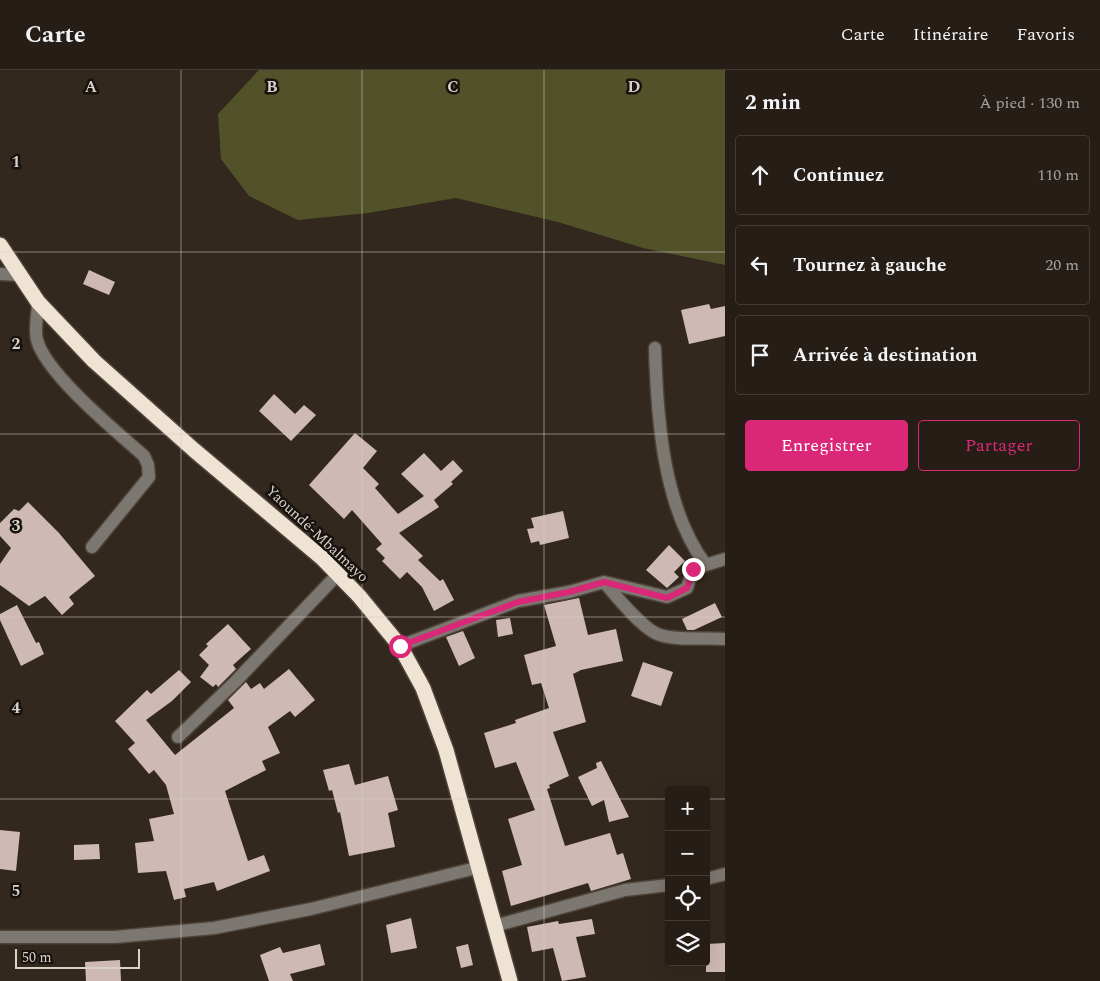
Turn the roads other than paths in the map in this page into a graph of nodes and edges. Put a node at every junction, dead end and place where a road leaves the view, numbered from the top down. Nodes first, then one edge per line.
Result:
1 (0, 245) edge
2 (0, 274) edge
3 (19, 275) junction
4 (38, 302) junction
5 (655, 348) dead end
6 (92, 547) dead end
7 (725, 558) edge
8 (706, 564) junction
9 (338, 574) junction
10 (604, 582) junction
11 (725, 639) edge
12 (400, 646) junction
13 (178, 737) dead end
14 (480, 867) junction
15 (725, 874) edge
16 (710, 878) edge
17 (665, 885) edge
18 (494, 926) junction
19 (0, 937) edge
20 (510, 981) edge

1 - 3 highway, Yaoundé-Mbalmayo
2 - 3 street
3 - 4 highway, Yaoundé-Mbalmayo
4 - 6 street
4 - 9 highway, Yaoundé-Mbalmayo
5 - 8 street
7 - 8 street
8 - 10 street
9 - 12 highway, Yaoundé-Mbalmayo
9 - 13 street
10 - 11 street
10 - 12 street
12 - 14 highway, Yaoundé-Mbalmayo
14 - 18 highway, Yaoundé-Mbalmayo
14 - 19 street
15 - 16 street
17 - 18 street
18 - 20 highway, Yaoundé-Mbalmayo

